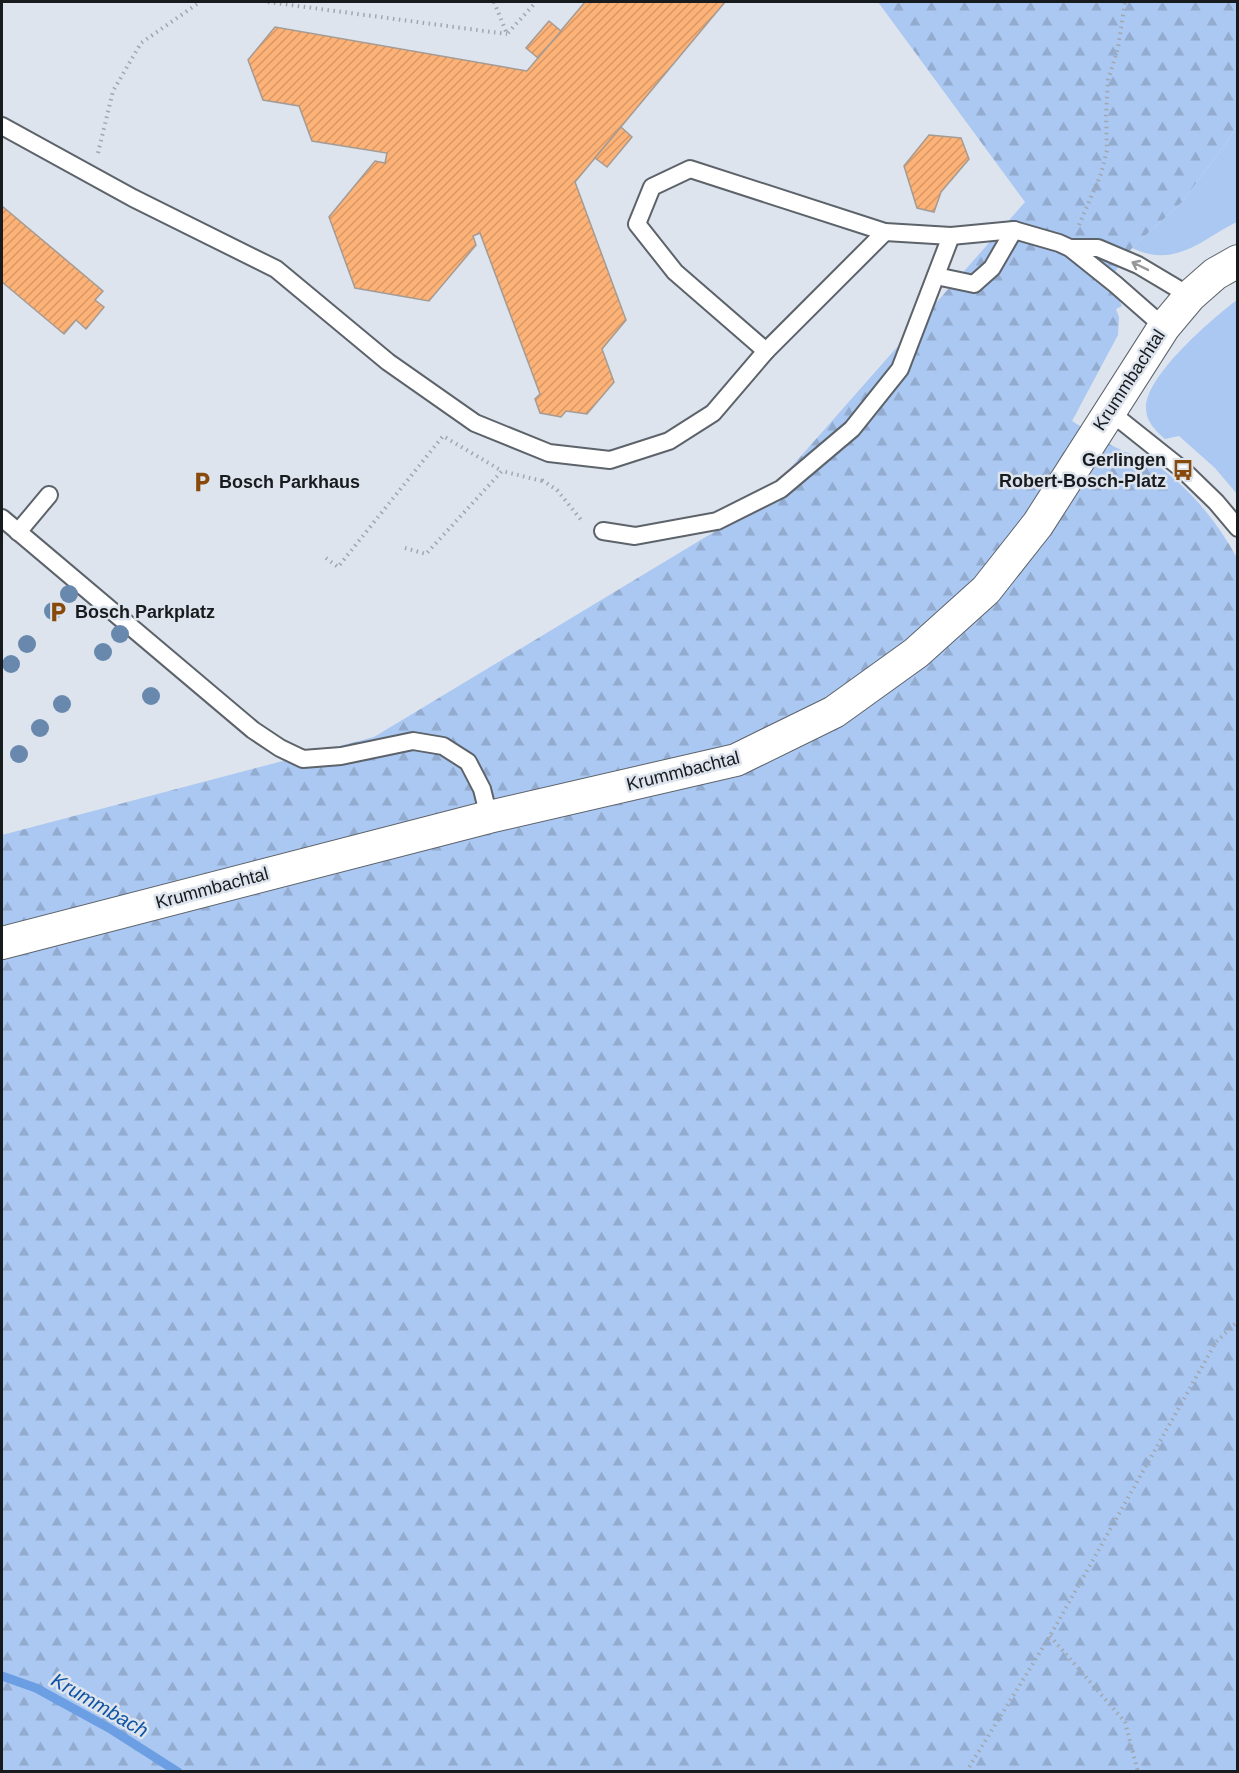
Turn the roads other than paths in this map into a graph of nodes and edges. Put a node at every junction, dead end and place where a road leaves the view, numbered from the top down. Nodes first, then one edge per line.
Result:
1 (2, 126) edge
2 (1014, 230) junction
3 (885, 232) junction
4 (951, 236) junction
5 (1065, 246) junction
6 (1238, 261) edge
7 (936, 276) junction
8 (1190, 296) junction
9 (1164, 327) junction
10 (766, 351) junction
11 (1109, 411) junction
12 (49, 495) dead end
13 (2, 518) edge
14 (1238, 528) edge
15 (603, 531) road end
16 (18, 532) junction
17 (489, 817) junction
18 (2, 943) edge

1 - 10 lane
2 - 4 lane
2 - 5 lane
2 - 7 lane
3 - 4 lane
3 - 10 lane
3 - 10 lane
4 - 7 lane
8 -> 5 lane
5 - 9 lane
6 - 8 street, Krummbachtal
7 - 15 lane
8 - 9 street, Krummbachtal
9 - 11 street, Krummbachtal
11 - 14 lane
11 - 17 street, Krummbachtal
12 - 16 lane
13 - 16 lane
16 - 17 lane
17 - 18 street, Krummbachtal

